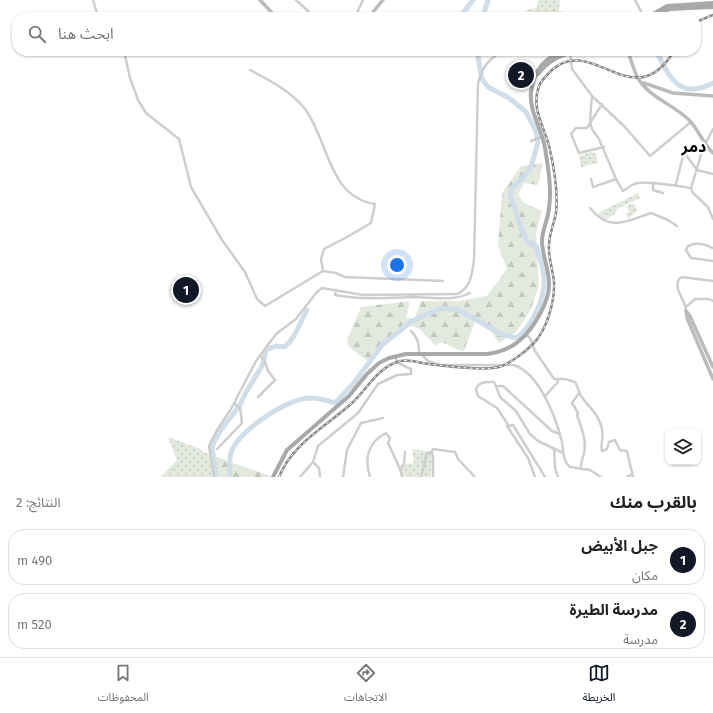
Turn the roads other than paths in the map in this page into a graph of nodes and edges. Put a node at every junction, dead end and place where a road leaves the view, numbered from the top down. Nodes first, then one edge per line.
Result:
1 (93, 0) edge
2 (260, 0) edge
3 (296, 0) edge
4 (363, 0) edge
5 (383, 0) edge
6 (635, 0) edge
7 (713, 3) edge
8 (713, 7) edge
9 (97, 12) edge
10 (271, 12) edge
11 (309, 12) dead end
12 (357, 12) edge
13 (374, 12) edge
14 (641, 12) edge
15 (657, 12) edge
16 (664, 12) edge
17 (125, 56) edge
18 (495, 56) edge
19 (553, 56) edge
20 (560, 56) edge
21 (570, 56) edge
22 (630, 56) edge
23 (250, 70) dead end
24 (535, 79) junction
25 (643, 83) junction
26 (592, 96) junction
27 (713, 96) edge
28 (602, 104) junction
29 (691, 122) junction
30 (591, 124) junction
31 (713, 129) edge
32 (541, 137) junction
33 (532, 141) dead end
34 (706, 145) junction
35 (604, 147) junction
36 (712, 150) edge
37 (697, 170) junction
38 (713, 174) edge
39 (591, 179) dead end
40 (616, 179) junction
41 (653, 184) junction
42 (676, 184) junction
43 (691, 188) junction
44 (663, 193) dead end
45 (590, 208) dead end
46 (713, 219) edge
47 (677, 226) dead end
48 (713, 248) edge
49 (713, 261) edge
50 (323, 271) junction
51 (443, 281) dead end
52 (713, 281) edge
53 (335, 292) junction
54 (470, 293) dead end
55 (713, 301) edge
56 (686, 306) junction
57 (686, 311) junction
58 (411, 331) dead end
59 (527, 335) junction
60 (420, 354) junction
61 (395, 356) junction
62 (262, 357) junction
63 (713, 367) edge
64 (557, 379) junction
65 (713, 379) edge
66 (496, 386) junction
67 (579, 393) junction
68 (545, 396) junction
69 (258, 397) dead end
70 (236, 404) junction
71 (384, 418) dead end
72 (509, 426) junction
73 (560, 434) junction
74 (554, 448) junction
75 (217, 449) dead end
76 (405, 452) dead end
77 (432, 452) junction
78 (563, 453) junction
79 (313, 462) junction
80 (400, 469) junction
81 (581, 469) junction
82 (633, 476) edge
83 (214, 477) edge
84 (273, 477) edge
85 (300, 477) edge
86 (320, 477) edge
87 (343, 477) edge
88 (370, 477) edge
89 (402, 477) edge
90 (422, 477) edge
91 (433, 477) edge
92 (475, 477) edge
93 (535, 477) edge
94 (545, 477) edge
95 (558, 477) edge
96 (601, 477) edge
97 (627, 477) edge

1 - 9 street
2 - 10 street
3 - 11 street
4 - 12 street
5 - 13 street
6 - 14 street
7 - 15 main road
8 - 16 main road
17 - 50 street
18 - 53 street
19 - 24 main road
20 - 24 main road
21 - 26 street
22 - 25 street
23 - 50 street
24 - 32 main road
25 - 27 street
25 - 29 street
26 - 28 street
26 - 30 street
28 - 29 street
28 - 30 street
29 - 34 street
30 - 35 street
30 - 35 street
31 - 34 street
32 - 33 street
32 - 59 main road
34 - 36 street
34 - 37 street
35 - 40 street
37 - 38 street
37 - 42 street
37 - 43 street
39 - 40 street
40 - 41 street
41 - 42 street
41 - 44 street
42 - 43 street
43 - 46 street
45 - 47 street
48 - 49 street
50 - 51 street
52 - 56 street
53 - 54 street
53 - 62 street
55 - 56 street
56 - 57 street
57 - 63 street
57 - 65 street
58 - 60 street
59 - 60 main road
59 - 64 street
60 - 61 main road
60 - 68 street
61 - 79 street
61 - 84 main road
62 - 69 street
62 - 70 street
64 - 67 street
64 - 68 street
66 - 72 street
66 - 73 street
66 - 74 street
67 - 81 street
67 - 82 street
68 - 73 street
70 - 75 street
70 - 83 street
71 - 87 street
72 - 93 street
72 - 94 street
73 - 78 street
74 - 78 street
74 - 95 street
76 - 80 street
77 - 90 street
77 - 91 street
77 - 92 street
78 - 81 street
79 - 85 street
79 - 86 street
80 - 88 street
80 - 89 street
81 - 96 street
82 - 97 street

